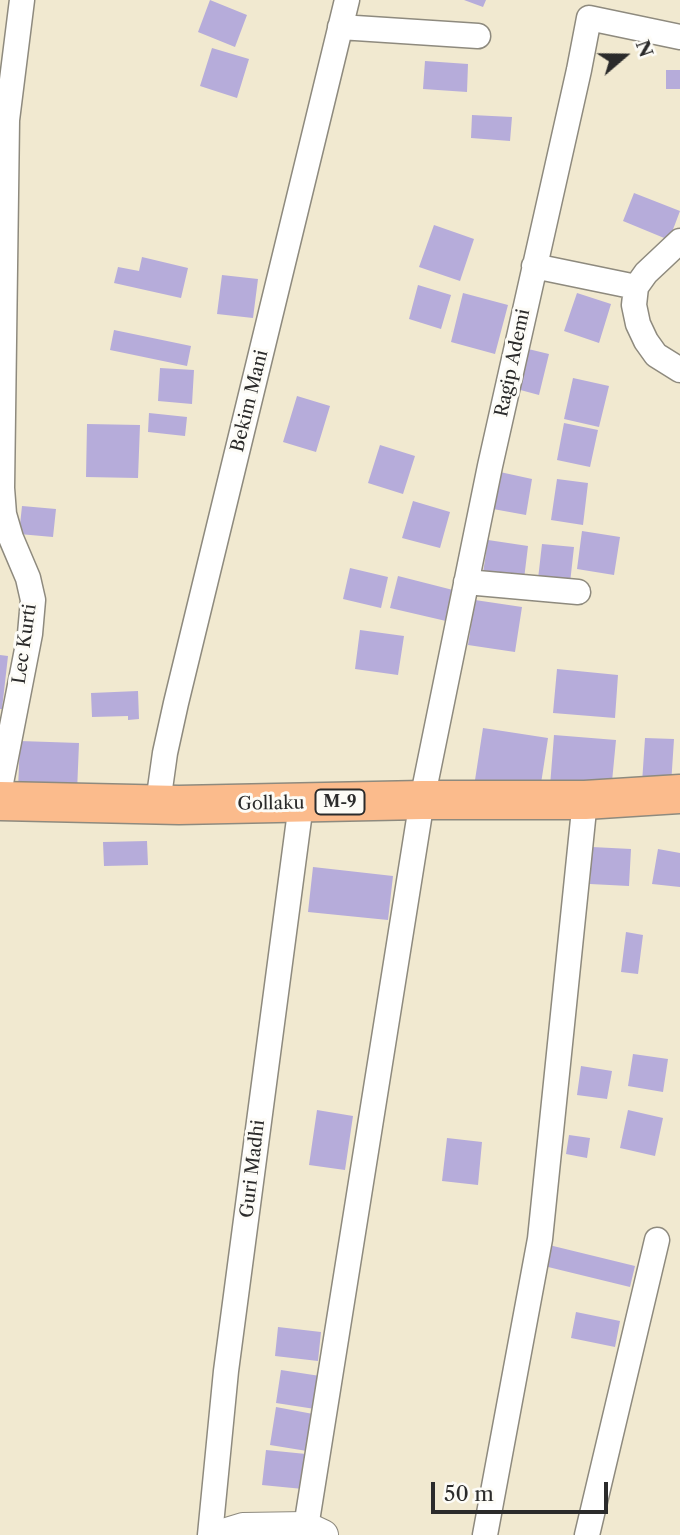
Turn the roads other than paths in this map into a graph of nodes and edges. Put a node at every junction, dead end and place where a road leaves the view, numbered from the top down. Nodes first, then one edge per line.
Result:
1 (22, 0) edge
2 (347, 0) edge
3 (590, 9) edge
4 (340, 27) junction
5 (478, 36) dead end
6 (680, 37) edge
7 (680, 242) edge
8 (534, 266) junction
9 (636, 287) junction
10 (680, 370) edge
11 (466, 582) junction
12 (578, 592) dead end
13 (0, 788) edge
14 (680, 794) edge
15 (422, 800) junction
16 (584, 800) junction
17 (0, 801) edge
18 (158, 803) junction
19 (301, 804) junction
20 (657, 1240) dead end
21 (315, 1531) edge
22 (210, 1535) edge
23 (220, 1535) edge
24 (485, 1535) edge
25 (587, 1535) edge

1 - 13 street, Lec Kurti
2 - 4 street, Bekim Mani
3 - 6 street, Ragip Ademi
3 - 8 street, Ragip Ademi
4 - 5 street
4 - 18 street, Bekim Mani
7 - 9 street
8 - 9 street
8 - 11 street, Ragip Ademi
9 - 10 street
11 - 12 street
11 - 15 street, Ragip Ademi
14 - 16 main road, Gollaku / M-9
15 - 16 main road, Gollaku / M-9
15 - 19 main road, Gollaku / M-9
15 - 21 street, Ragip Ademi
16 - 24 street
17 - 18 main road, Gollaku / M-9
18 - 19 main road, Gollaku / M-9
19 - 22 street, Guri Madhi
20 - 25 street
21 - 23 street

